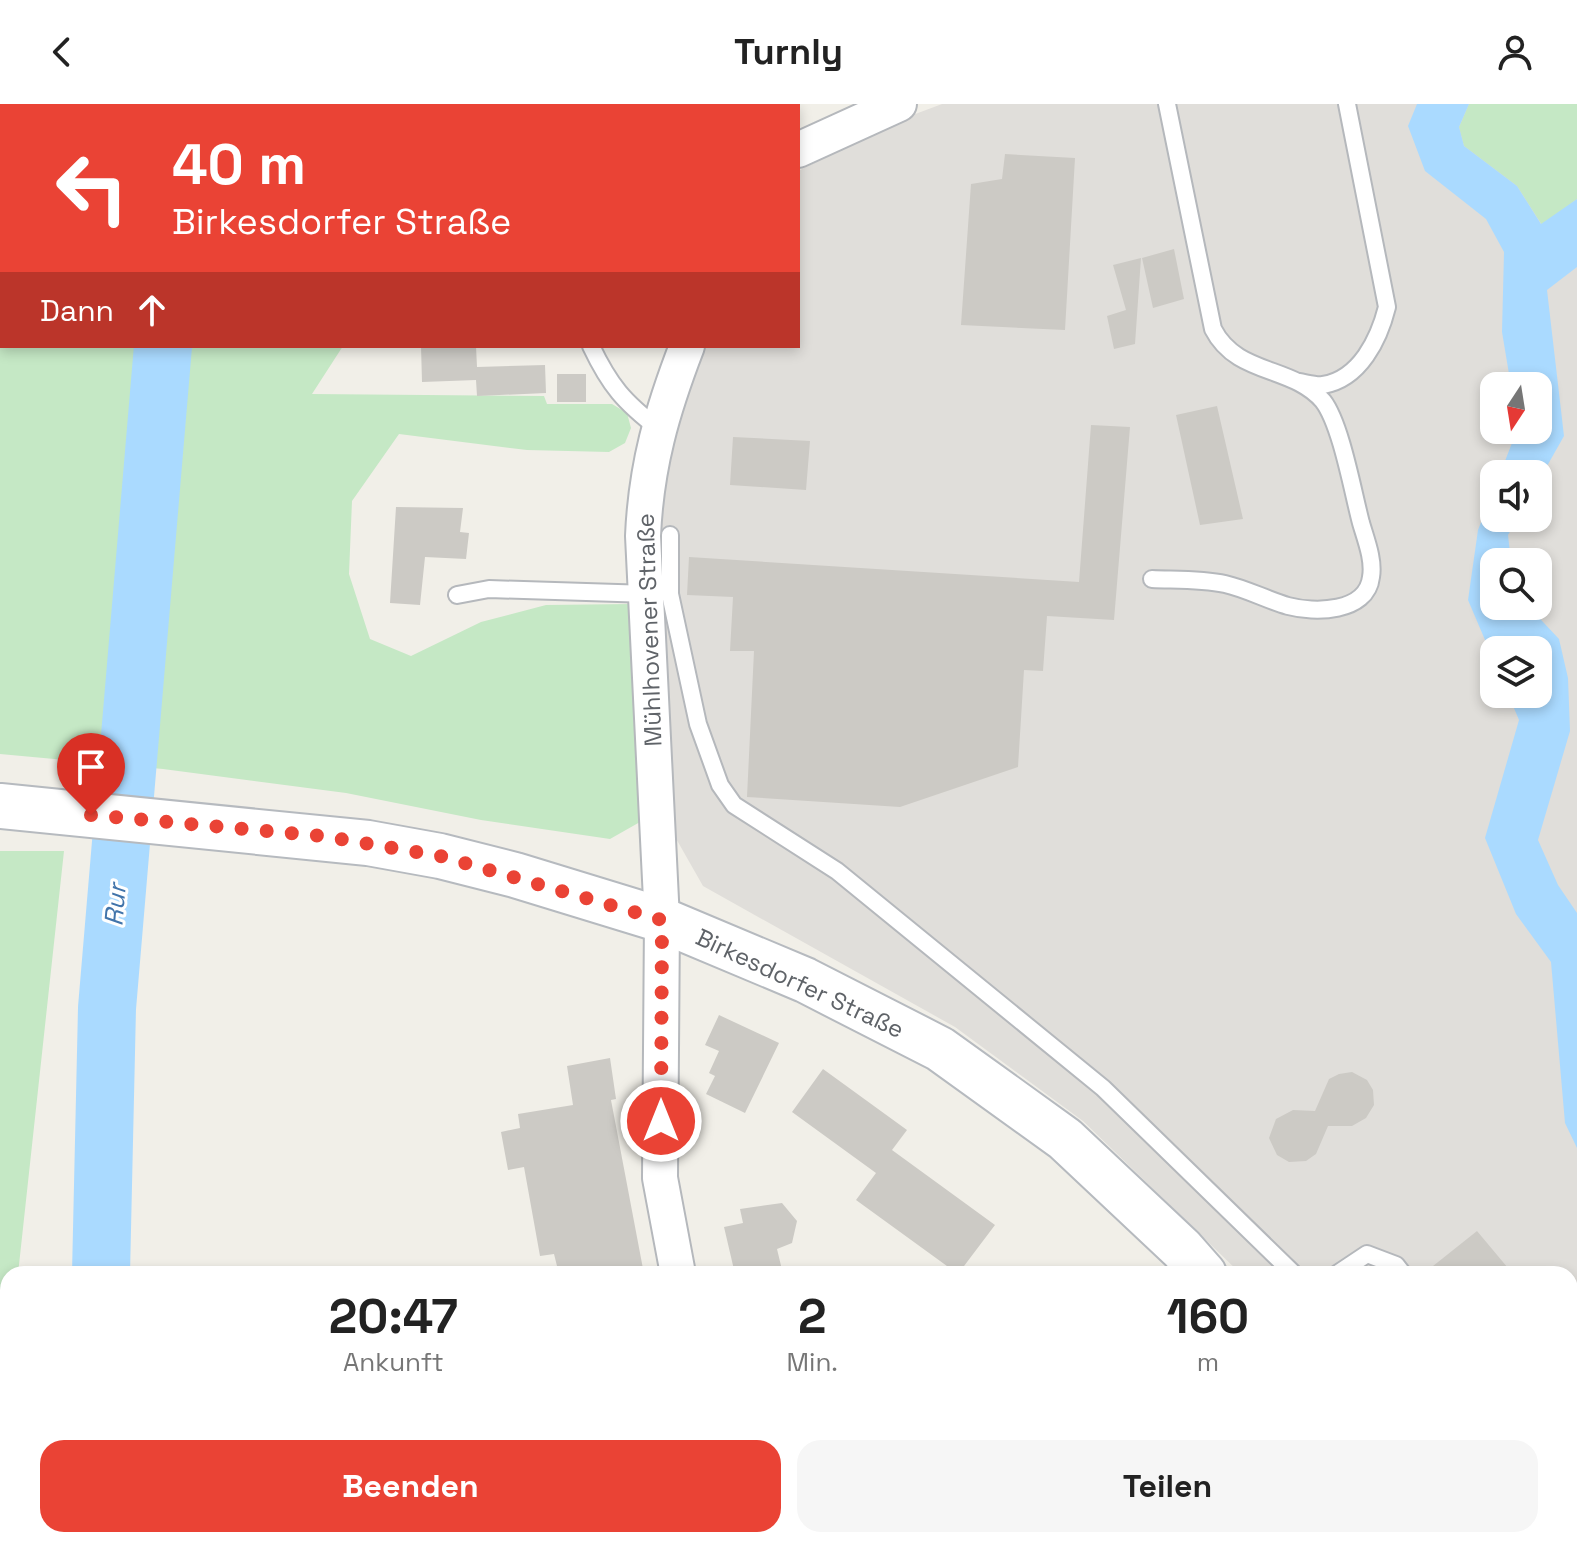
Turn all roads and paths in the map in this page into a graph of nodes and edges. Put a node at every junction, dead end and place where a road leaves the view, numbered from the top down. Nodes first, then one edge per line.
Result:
1 (899, 104) edge
2 (1167, 104) edge
3 (1347, 104) edge
4 (800, 149) edge
5 (592, 348) edge
6 (686, 348) edge
7 (1297, 382) junction
8 (659, 429) junction
9 (670, 535) dead end
10 (1152, 579) dead end
11 (658, 594) junction
12 (457, 595) dead end
13 (0, 806) edge
14 (662, 920) junction
15 (676, 1266) edge
16 (1197, 1266) edge
17 (1286, 1266) edge
18 (1349, 1266) edge
19 (1397, 1266) edge

1 - 4 street
2 - 7 lane
3 - 7 lane
5 - 8 lane
6 - 8 street, Mühlhovener Straße
7 - 10 lane
8 - 11 street, Mühlhovener Straße
9 - 11 lane
11 - 12 lane
11 - 14 street, Mühlhovener Straße
11 - 17 lane
13 - 14 main road, Birkesdorfer Straße
14 - 15 street, Mühlhovener Straße
14 - 16 main road, Birkesdorfer Straße
18 - 19 lane

